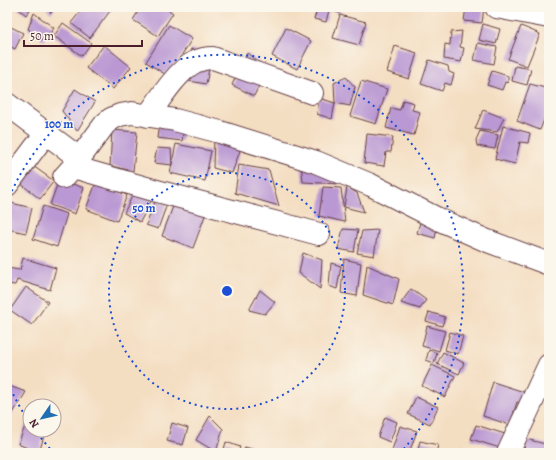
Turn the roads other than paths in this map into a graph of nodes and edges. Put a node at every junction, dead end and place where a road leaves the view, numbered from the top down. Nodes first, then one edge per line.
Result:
1 (496, 7) edge
2 (549, 17) edge
3 (312, 93) dead end
4 (7, 104) edge
5 (148, 116) junction
6 (46, 133) junction
7 (72, 167) junction
8 (7, 184) edge
9 (319, 234) dead end
10 (549, 264) edge
11 (549, 365) edge
12 (508, 453) edge

1 - 2 street
3 - 5 street
4 - 6 street
5 - 7 street
5 - 10 street
6 - 7 street
6 - 8 street
7 - 9 street
11 - 12 street

